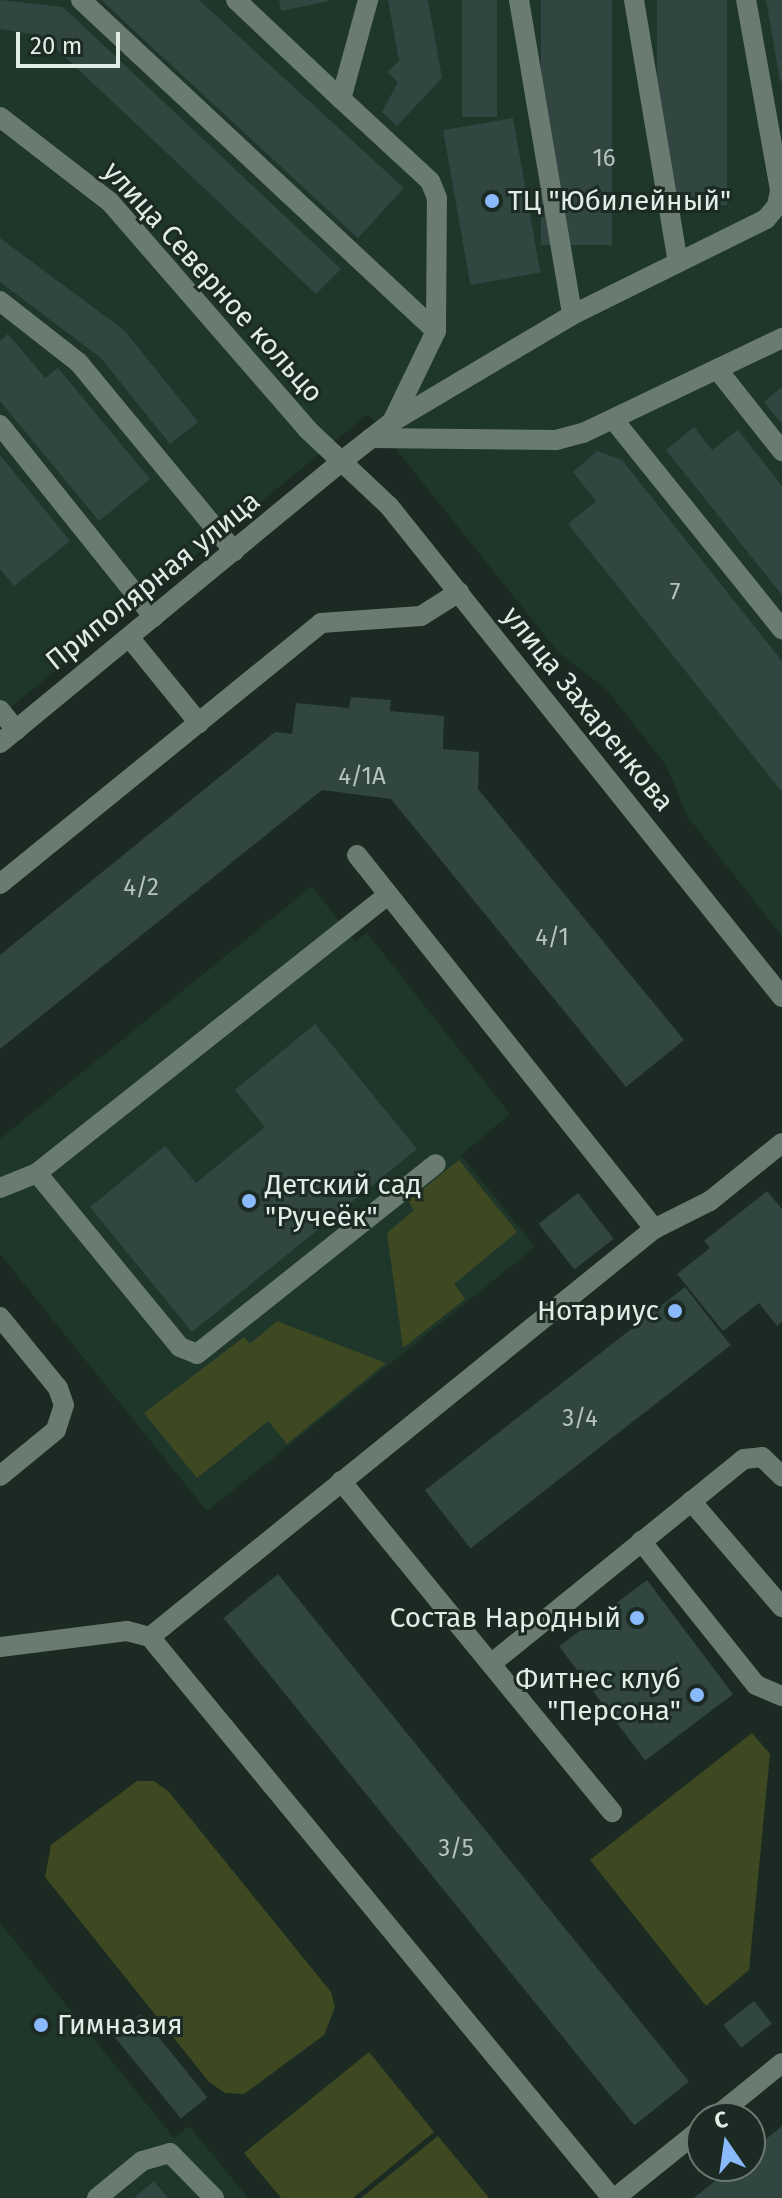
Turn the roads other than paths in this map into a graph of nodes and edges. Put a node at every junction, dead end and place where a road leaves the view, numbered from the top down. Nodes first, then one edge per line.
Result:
1 (81, 0) edge
2 (368, 0) edge
3 (519, 0) edge
4 (634, 0) edge
5 (746, 0) edge
6 (244, 4) edge
7 (341, 99) junction
8 (0, 117) edge
9 (678, 262) junction
10 (3, 307) edge
11 (572, 315) junction
12 (436, 331) junction
13 (782, 338) edge
14 (717, 369) junction
15 (613, 419) junction
16 (392, 422) junction
17 (0, 425) edge
18 (371, 438) junction
19 (782, 451) edge
20 (342, 461) junction
21 (234, 551) junction
22 (459, 592) junction
23 (154, 617) junction
24 (782, 629) edge
25 (129, 637) junction
26 (0, 710) edge
27 (199, 723) junction
28 (8, 737) edge
29 (357, 855) dead end
30 (0, 884) edge
31 (388, 895) junction
32 (782, 997) edge
33 (782, 1143) edge
34 (436, 1164) dead end
35 (37, 1173) junction
36 (0, 1188) edge
37 (654, 1229) junction
38 (0, 1317) edge
39 (0, 1476) edge
40 (782, 1476) edge
41 (341, 1481) junction
42 (691, 1501) junction
43 (641, 1541) junction
44 (782, 1607) edge
45 (150, 1637) junction
46 (0, 1647) edge
47 (492, 1663) junction
48 (782, 1696) edge
49 (612, 1812) dead end
50 (782, 2063) edge
51 (734, 2102) edge
52 (686, 2141) edge
53 (97, 2198) edge
54 (214, 2198) edge
55 (614, 2198) edge

1 - 12 street
2 - 7 street
3 - 11 street
4 - 9 street
5 - 9 street, Приполярная улица
6 - 7 street
7 - 12 street
8 - 20 street, улица Северное кольцо
9 - 11 street, Приполярная улица
10 - 21 street
11 - 16 street, Приполярная улица
12 - 16 street
13 - 14 street
14 - 15 street
14 - 19 street
15 - 18 street
15 - 24 street
16 - 18 street, Приполярная улица
17 - 23 street
18 - 20 street, Приполярная улица
20 - 21 street, Приполярная улица
20 - 22 street, улица Захаренкова
21 - 23 street, Приполярная улица
22 - 27 street
22 - 32 street, улица Захаренкова
23 - 25 street, Приполярная улица
25 - 27 street
25 - 28 street, Приполярная улица
26 - 28 street
27 - 30 street
29 - 31 street
31 - 35 street
31 - 37 street
33 - 37 street
34 - 35 street
35 - 36 street
37 - 41 street
38 - 39 street
40 - 42 street
41 - 45 street
41 - 47 street
42 - 43 street
42 - 44 street
43 - 47 street
43 - 48 street
45 - 46 street
45 - 55 street
47 - 49 street
50 - 51 street
52 - 55 street
53 - 54 street

